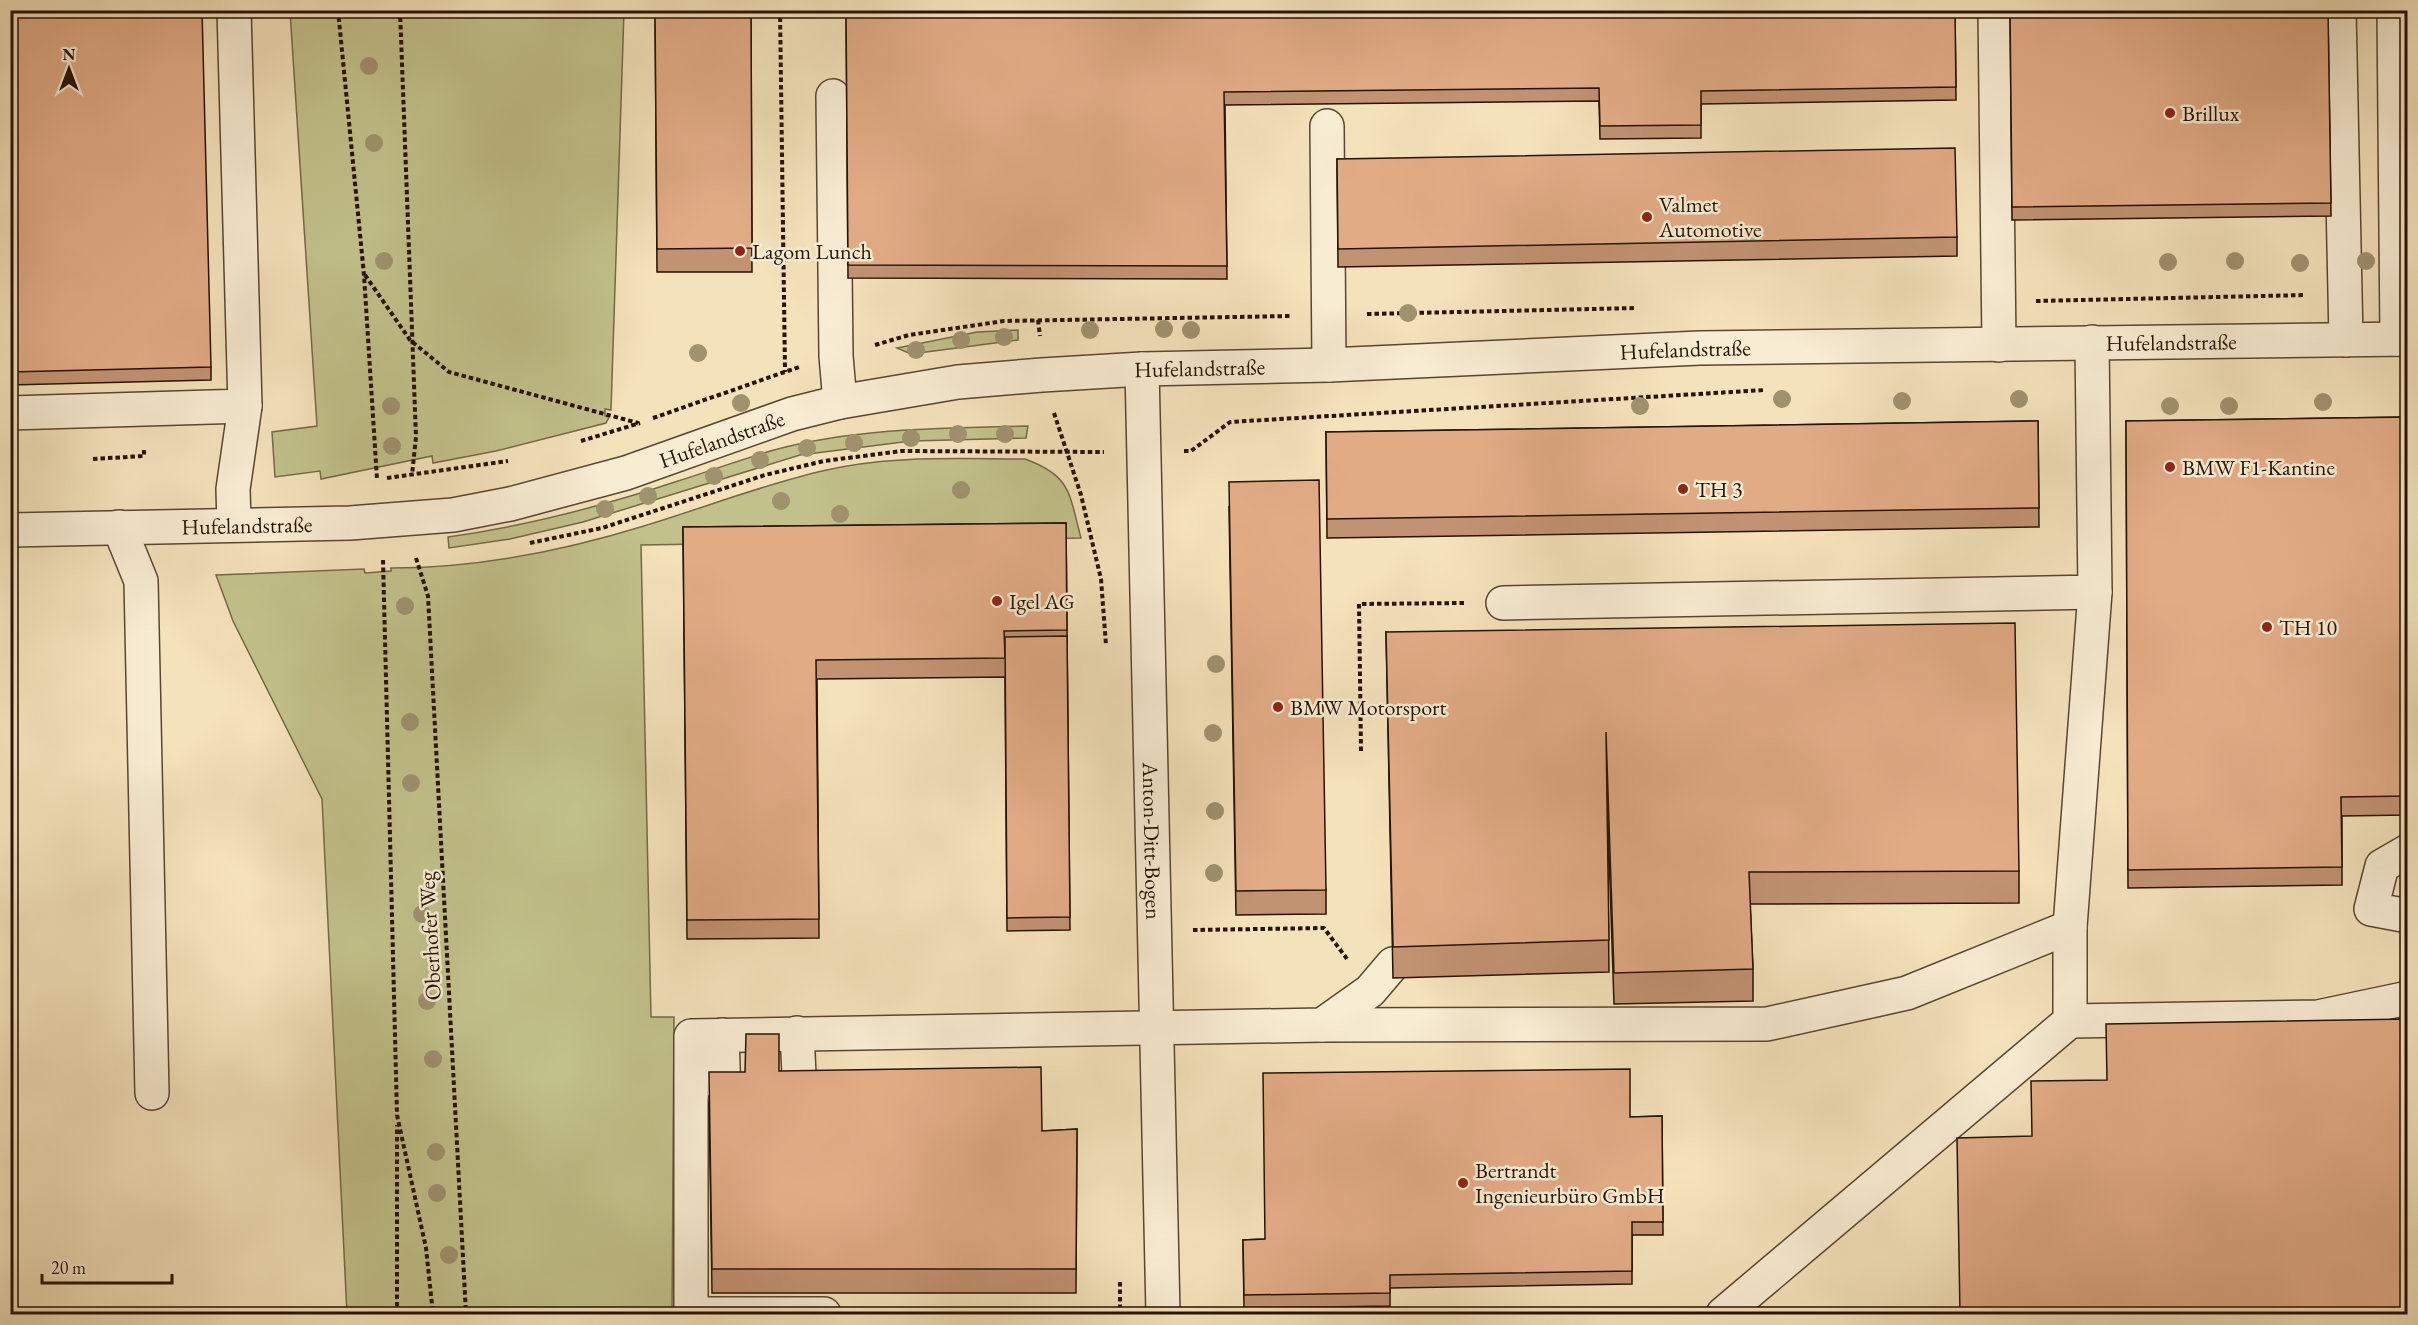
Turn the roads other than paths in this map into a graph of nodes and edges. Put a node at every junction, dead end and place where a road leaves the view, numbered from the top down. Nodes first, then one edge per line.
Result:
1 (234, 10) edge
2 (1995, 10) edge
3 (2339, 10) edge
4 (2394, 10) edge
5 (833, 96) dead end
6 (1327, 126) dead end
7 (2402, 339) edge
8 (2346, 340) junction
9 (2092, 342) junction
10 (1999, 345) junction
11 (1329, 365) junction
12 (1142, 369) junction
13 (840, 402) junction
14 (245, 406) junction
15 (10, 413) edge
16 (234, 524) junction
17 (119, 527) junction
18 (10, 530) edge
19 (2095, 592) junction
20 (1503, 603) road end
21 (2408, 851) edge
22 (2408, 916) edge
23 (2070, 927) junction
24 (1393, 964) edge
25 (2408, 998) edge
26 (2070, 1021) junction
27 (1322, 1025) junction
28 (1155, 1029) junction
29 (797, 1033) junction
30 (722, 1035) junction
31 (152, 1093) dead end
32 (800, 1095) edge
33 (724, 1096) edge
34 (824, 1314) edge
35 (1163, 1314) edge
36 (1723, 1314) edge

1 - 14 street
2 - 10 street
3 - 8 street
4 - 7 street
5 - 13 street
6 - 11 street
7 - 8 street, Hufelandstraße
8 - 9 street, Hufelandstraße
9 - 10 street, Hufelandstraße
9 - 19 street
10 - 11 street, Hufelandstraße
11 - 12 street, Hufelandstraße
12 - 13 street, Hufelandstraße
12 - 28 street, Anton-Ditt-Bogen
13 - 16 street, Hufelandstraße
14 - 15 street
14 - 16 street
16 - 17 street, Hufelandstraße
17 - 18 street, Hufelandstraße
17 - 31 street
19 - 20 street
19 - 23 street
21 - 22 street
23 - 26 street
23 - 27 street
24 - 27 street
25 - 26 street
26 - 36 street
27 - 28 street
28 - 29 street
28 - 35 street, Anton-Ditt-Bogen
29 - 30 street
29 - 32 street
30 - 33 street
30 - 34 street

